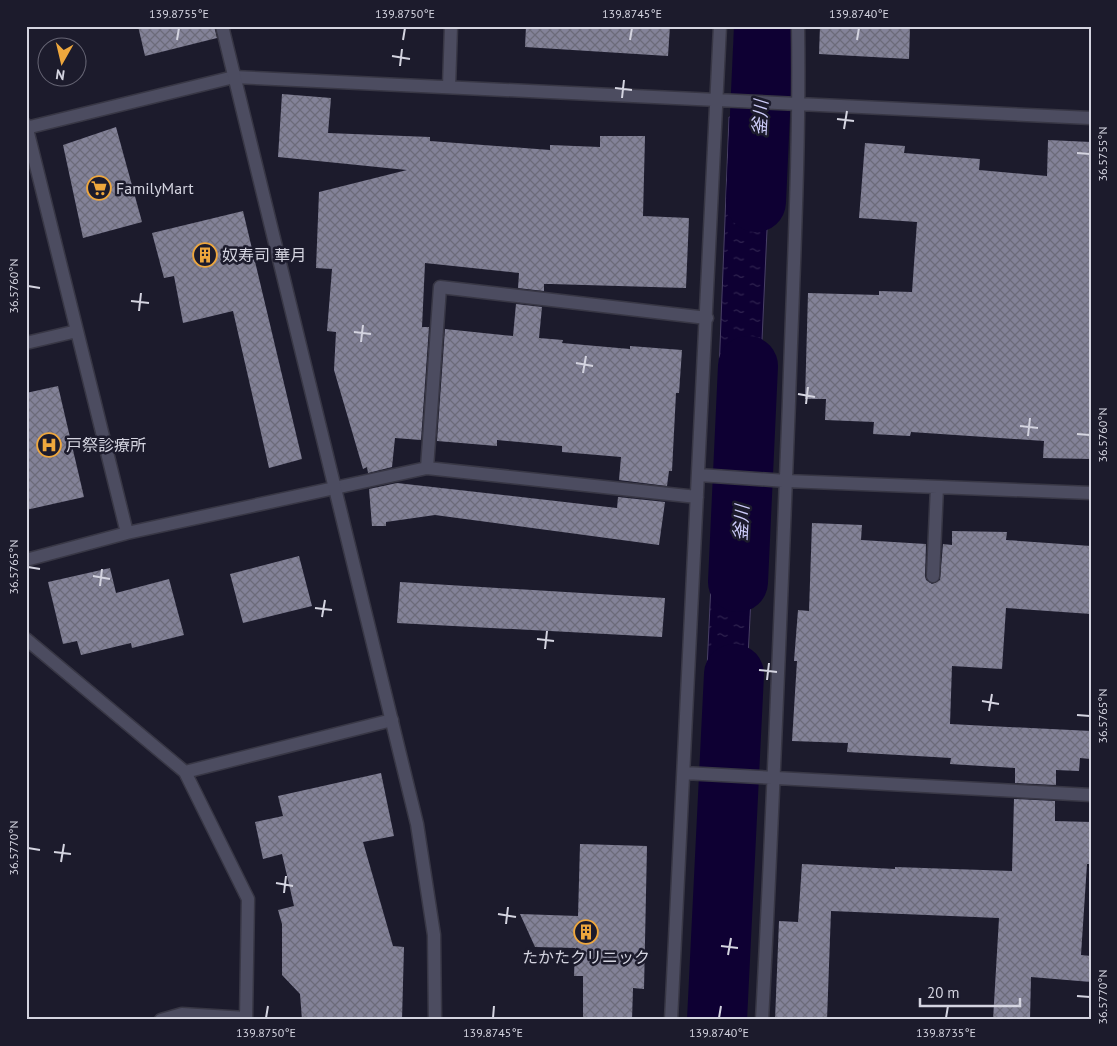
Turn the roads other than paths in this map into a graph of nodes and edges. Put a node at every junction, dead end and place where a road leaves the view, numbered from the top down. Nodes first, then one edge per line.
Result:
1 (222, 26) edge
2 (450, 26) edge
3 (720, 26) edge
4 (798, 26) edge
5 (234, 77) junction
6 (449, 88) junction
7 (716, 100) junction
8 (799, 103) junction
9 (1091, 118) edge
10 (27, 127) edge
11 (707, 318) junction
12 (77, 331) junction
13 (26, 343) edge
14 (427, 468) junction
15 (699, 475) junction
16 (786, 481) junction
17 (334, 487) junction
18 (937, 487) junction
19 (1091, 493) edge
20 (697, 497) junction
21 (126, 533) junction
22 (26, 560) edge
23 (933, 576) dead end
24 (26, 639) edge
25 (392, 720) junction
26 (185, 772) junction
27 (684, 773) junction
28 (775, 779) junction
29 (1091, 794) edge
30 (246, 1019) edge
31 (161, 1020) edge
32 (435, 1020) edge
33 (671, 1020) edge
34 (762, 1020) edge

1 - 5 street
2 - 6 street
3 - 7 street
4 - 8 street
5 - 6 street
5 - 10 street
5 - 17 street
6 - 7 street
7 - 8 street
7 - 11 street
8 - 9 street
8 - 16 street
10 - 12 street
11 - 14 street
11 - 15 street
12 - 13 street
12 - 21 street
14 - 17 street
14 - 20 street
15 - 16 street
15 - 20 street
16 - 18 street
16 - 28 street
17 - 21 street
17 - 25 street
18 - 19 street
18 - 23 street
20 - 27 street
21 - 22 street
24 - 26 street
25 - 26 street
25 - 32 street
26 - 30 street
27 - 28 street
27 - 33 street
28 - 29 street
28 - 34 street
30 - 31 street

